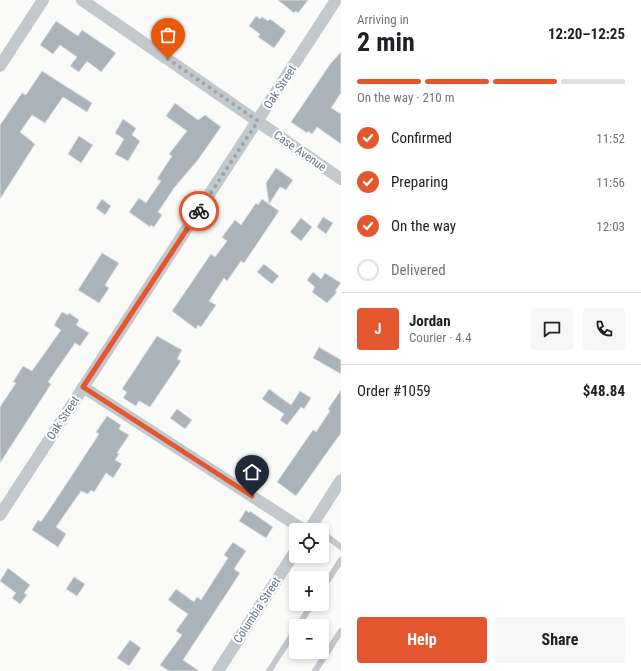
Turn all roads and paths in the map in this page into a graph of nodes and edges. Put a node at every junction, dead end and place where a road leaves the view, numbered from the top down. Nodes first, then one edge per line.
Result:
1 (43, 0) edge
2 (82, 0) edge
3 (336, 0) edge
4 (0, 66) edge
5 (258, 121) junction
6 (341, 179) edge
7 (83, 387) junction
8 (341, 480) edge
9 (0, 515) edge
10 (301, 523) edge
11 (315, 523) edge
12 (329, 538) edge
13 (341, 547) edge
14 (341, 560) edge
15 (289, 561) edge
16 (329, 578) edge
17 (341, 632) edge
18 (289, 640) edge
19 (218, 671) edge
20 (269, 671) edge
21 (315, 671) edge

1 - 4 street
2 - 5 street, Case Avenue
3 - 5 street, Oak Street
5 - 6 street, Case Avenue
5 - 7 street, Oak Street
7 - 9 street, Oak Street
7 - 10 street
8 - 11 street
12 - 13 lane
14 - 16 lane
15 - 19 street, Columbia Street
17 - 21 lane
18 - 20 lane

